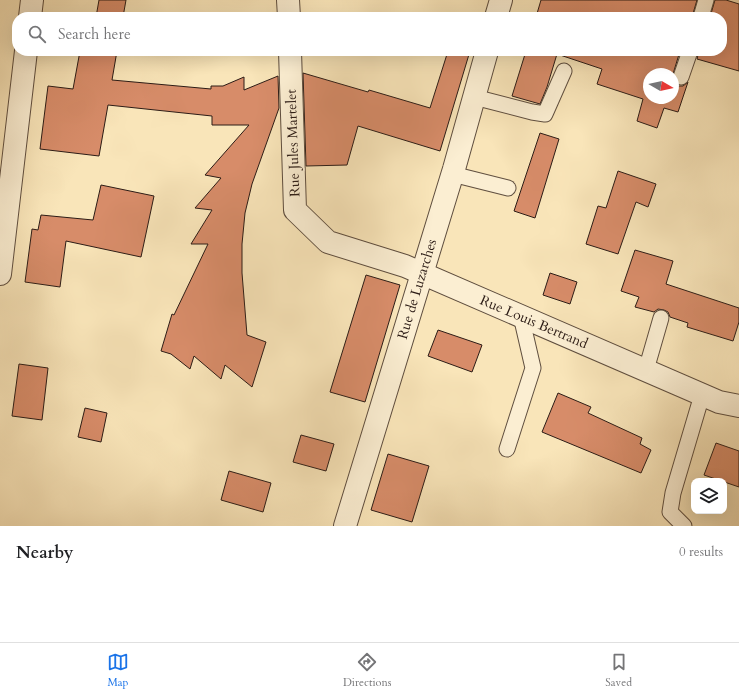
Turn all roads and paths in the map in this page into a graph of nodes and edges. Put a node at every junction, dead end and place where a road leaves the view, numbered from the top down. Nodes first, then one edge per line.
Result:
1 (32, 0) edge
2 (288, 0) edge
3 (501, 0) edge
4 (706, 0) edge
5 (31, 12) edge
6 (289, 12) edge
7 (497, 12) edge
8 (702, 12) edge
9 (25, 56) edge
10 (290, 56) edge
11 (486, 56) edge
12 (688, 56) edge
13 (564, 71) dead end
14 (681, 77) dead end
15 (474, 97) junction
16 (453, 172) junction
17 (508, 188) dead end
18 (422, 273) junction
19 (0, 274) edge
20 (521, 316) junction
21 (661, 318) dead end
22 (646, 370) junction
23 (702, 395) junction
24 (739, 406) edge
25 (507, 449) dead end
26 (345, 526) edge
27 (684, 526) edge

1 - 5 street
2 - 6 street
3 - 7 street
4 - 8 lane
9 - 19 street
10 - 18 street, Rue Jules Martelet
11 - 15 street, Rue de Luzarches
12 - 14 lane
13 - 15 lane
15 - 16 street, Rue de Luzarches
16 - 17 lane
16 - 18 street, Rue de Luzarches
18 - 20 street, Rue Louis Bertrand
18 - 26 street, Rue de Luzarches
20 - 22 street, Rue Louis Bertrand
20 - 25 lane
21 - 22 lane
22 - 23 street, Rue Louis Bertrand
23 - 24 street, Rue Louis Bertrand
23 - 27 lane

